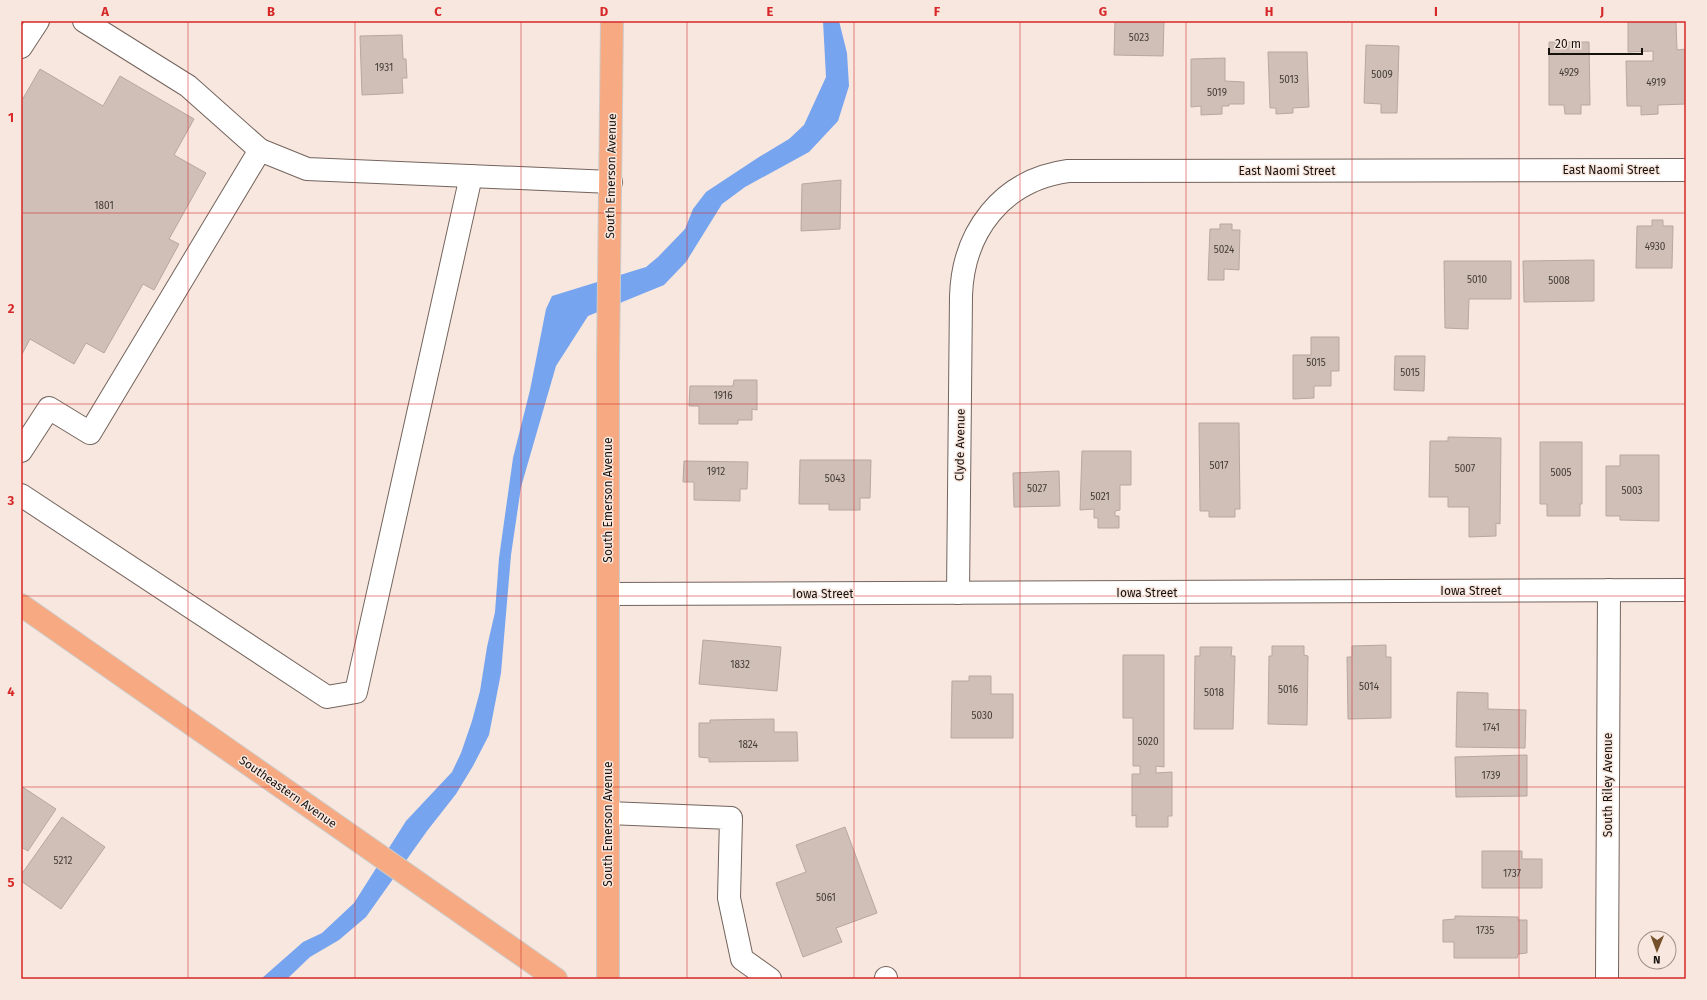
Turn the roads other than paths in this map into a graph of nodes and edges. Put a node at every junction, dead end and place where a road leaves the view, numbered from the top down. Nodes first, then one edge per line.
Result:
1 (38, 21) edge
2 (84, 21) edge
3 (612, 21) edge
4 (21, 47) edge
5 (260, 150) junction
6 (1686, 170) edge
7 (471, 176) junction
8 (610, 182) junction
9 (962, 296) joint
10 (21, 451) edge
11 (21, 495) edge
12 (1609, 590) junction
13 (1686, 590) edge
14 (958, 593) junction
15 (608, 594) junction
16 (21, 605) edge
17 (608, 813) junction
18 (556, 979) edge
19 (608, 979) edge
20 (770, 979) edge
21 (1607, 979) edge

1 - 4 street
2 - 5 street
3 - 8 main road, South Emerson Avenue
5 - 7 street
5 - 10 street
6 - 9 street, East Naomi Street
7 - 8 street
7 - 11 street
8 - 15 main road, South Emerson Avenue
9 - 14 street, Clyde Avenue
12 - 13 street, Iowa Street
12 - 14 street, Iowa Street
12 - 21 street, South Riley Avenue
14 - 15 street, Iowa Street
15 - 17 main road, South Emerson Avenue
16 - 18 main road, Southeastern Avenue
17 - 19 main road, South Emerson Avenue
17 - 20 street

